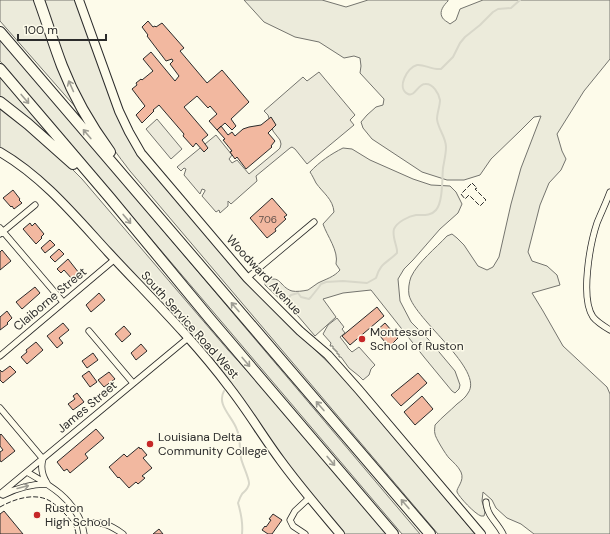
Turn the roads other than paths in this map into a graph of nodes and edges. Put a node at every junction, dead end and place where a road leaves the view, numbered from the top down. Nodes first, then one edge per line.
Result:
1 (39, 0) edge
2 (79, 0) edge
3 (0, 32) edge
4 (0, 69) edge
5 (0, 102) edge
6 (0, 152) edge
7 (610, 192) edge
8 (110, 198) junction
9 (144, 201) junction
10 (35, 205) dead end
11 (314, 222) dead end
12 (1, 231) edge
13 (114, 259) junction
14 (247, 278) junction
15 (63, 302) junction
16 (610, 330) edge
17 (89, 331) dead end
18 (188, 338) junction
19 (0, 356) edge
20 (133, 383) junction
21 (0, 408) edge
22 (42, 459) junction
23 (27, 472) junction
24 (48, 485) junction
25 (0, 495) edge
26 (309, 498) junction
27 (486, 502) dead end
28 (82, 524) junction
29 (84, 534) edge
30 (122, 534) edge
31 (305, 534) edge
32 (340, 534) edge
33 (393, 534) edge
34 (430, 534) edge
35 (481, 534) edge
36 (503, 534) edge

9 -> 1 highway
2 - 14 main road, Woodward Avenue
9 -> 3 highway
4 -> 8 highway
5 - 8 highway
6 - 13 main road, South Service Road West
7 - 16 street
8 -> 33 highway
34 -> 9 highway
10 - 12 street
11 - 14 street
12 - 15 street
13 - 15 street, Claiborne Street
13 - 18 main road, South Service Road West
14 - 35 main road, Woodward Avenue
15 - 19 street, Claiborne Street
17 - 20 street
18 - 20 street, James Street
18 - 26 main road, South Service Road West
20 - 22 street, James Street
21 - 22 street
22 - 23 street, James Street
22 - 24 street
23 - 24 street
23 - 25 street, James Street
25 -> 24 street
24 - 28 street
26 - 31 street
26 - 32 main road, South Service Road West
27 - 36 street
28 - 29 street
28 - 30 street

